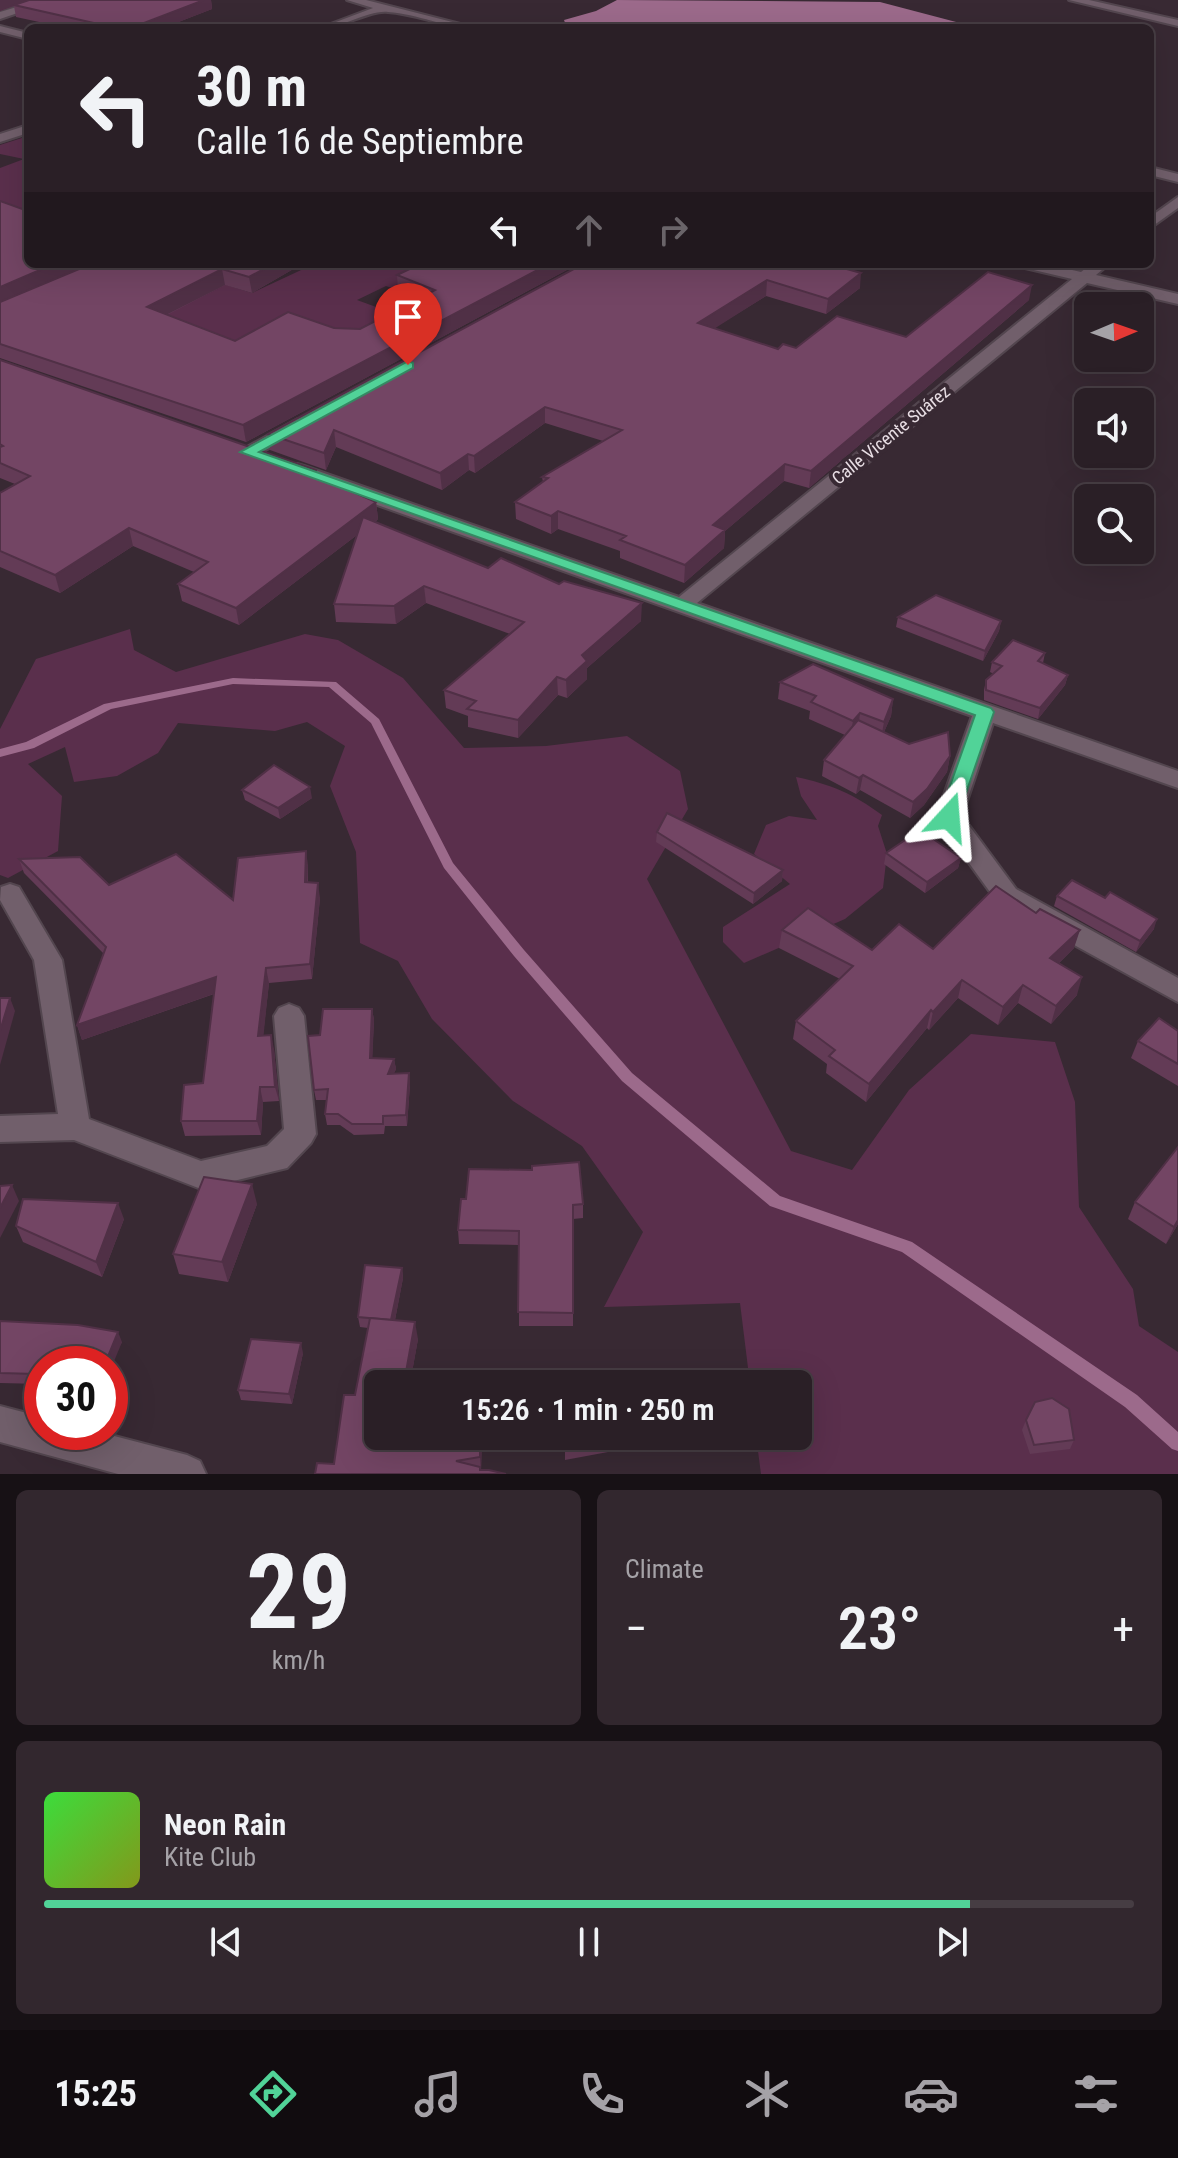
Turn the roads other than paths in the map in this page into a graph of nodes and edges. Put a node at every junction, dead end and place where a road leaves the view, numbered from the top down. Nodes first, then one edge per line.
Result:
1 (51, 0) edge
2 (352, 0) edge
3 (407, 0) edge
4 (1074, 0) edge
5 (388, 6) junction
6 (0, 16) edge
7 (1178, 23) edge
8 (337, 24) edge
9 (455, 24) edge
10 (0, 29) edge
11 (24, 35) edge
12 (24, 130) edge
13 (0, 138) edge
14 (1154, 172) edge
15 (1178, 178) edge
16 (1178, 201) edge
17 (1154, 221) edge
18 (1044, 268) edge
19 (1096, 268) edge
20 (1084, 277) junction
21 (1178, 299) edge
22 (317, 415) edge
23 (682, 605) junction
24 (985, 712) junction
25 (1178, 780) edge
26 (10, 894) dead end
27 (1178, 991) edge
28 (289, 1016) dead end
29 (75, 1127) junction
30 (0, 1129) edge
31 (0, 1424) edge
32 (187, 1474) edge

1 - 6 street
2 - 5 street
3 - 5 street
4 - 7 street
5 - 8 street
5 - 9 street
10 - 11 street
12 - 13 street
14 - 15 street
16 - 17 street
18 - 20 street
19 - 20 street, Calle Vicente Suárez
20 - 21 street
20 - 23 street, Calle Vicente Suárez
22 - 23 street
23 - 24 street
24 - 25 street
24 - 27 street
26 - 29 street
28 - 29 street
29 - 30 street
31 - 32 street

